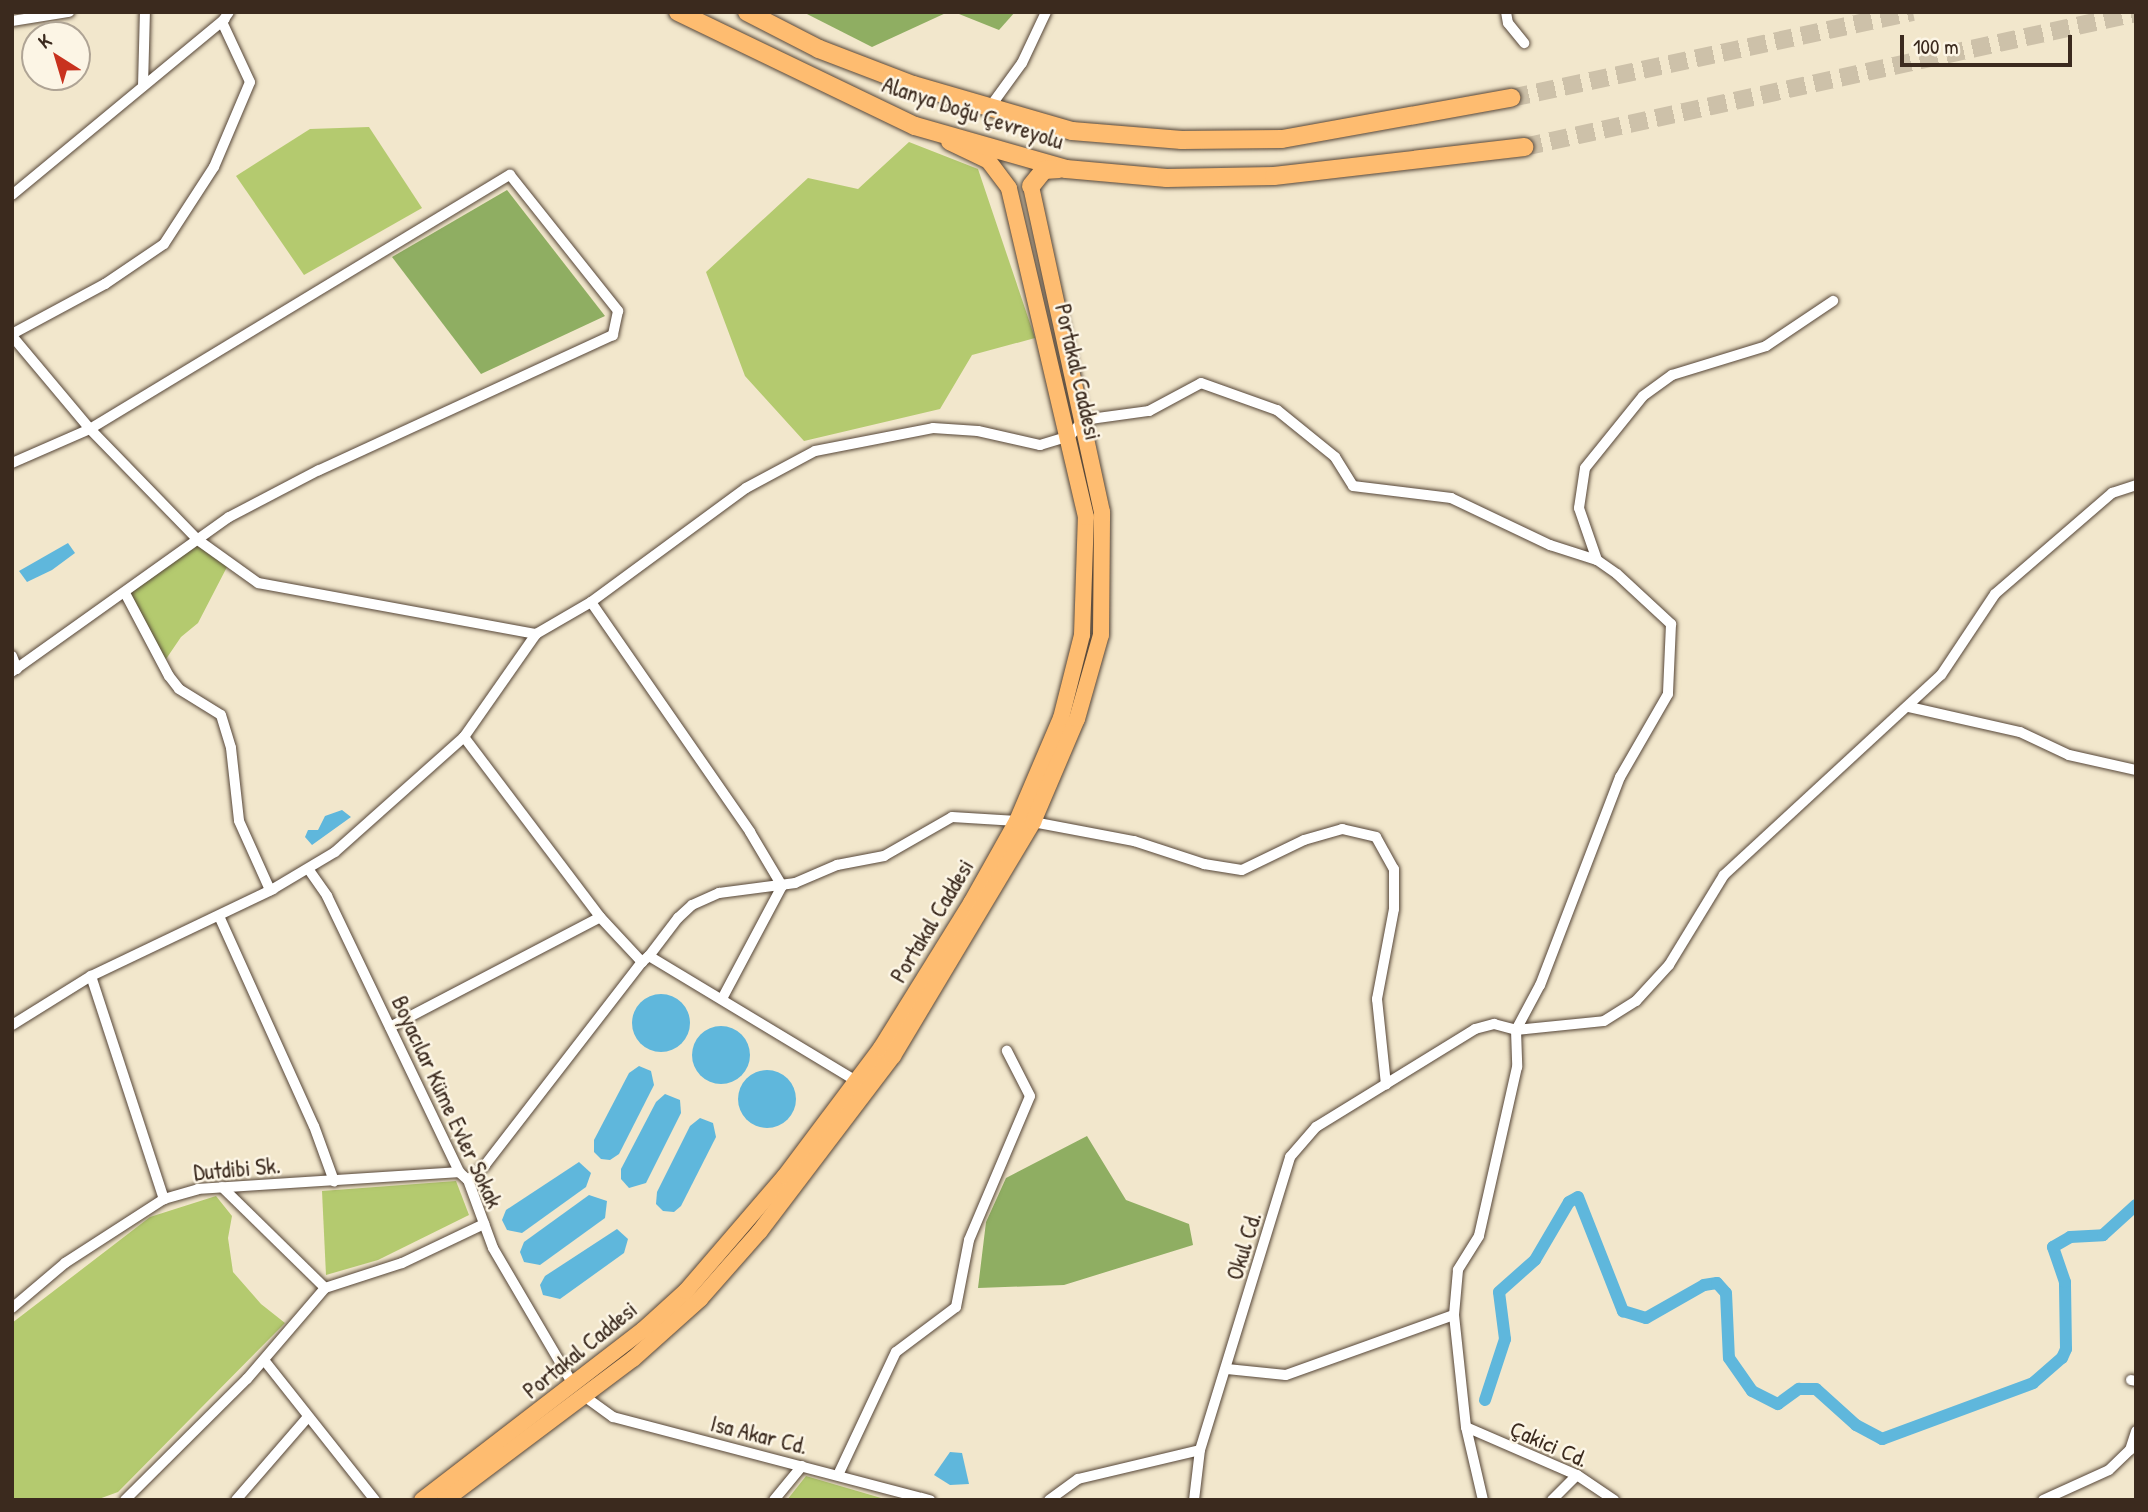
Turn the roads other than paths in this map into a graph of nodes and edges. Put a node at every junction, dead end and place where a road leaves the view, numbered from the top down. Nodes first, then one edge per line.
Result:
1 (69, 12) edge
2 (145, 12) edge
3 (231, 12) edge
4 (678, 12) edge
5 (747, 12) edge
6 (1046, 12) edge
7 (1506, 12) edge
8 (12, 21) edge
9 (222, 22) junction
10 (1524, 43) dead end
11 (144, 86) junction
12 (1511, 98) tunnel mouth
13 (990, 107) junction
14 (915, 126) junction
15 (1524, 147) tunnel mouth
16 (1066, 169) junction
17 (1031, 186) joint
18 (12, 195) edge
19 (1833, 301) dead end
20 (12, 335) edge
21 (1083, 420) junction
22 (90, 429) junction
23 (1070, 436) junction
24 (12, 463) edge
25 (2136, 485) edge
26 (198, 540) junction
27 (1597, 560) junction
28 (125, 593) junction
29 (592, 602) junction
30 (536, 634) junction
31 (12, 656) edge
32 (15, 671) edge
33 (1909, 707) junction
34 (464, 737) junction
35 (2136, 770) edge
36 (1025, 821) junction
37 (309, 870) junction
38 (782, 886) junction
39 (270, 890) junction
40 (219, 916) junction
41 (600, 917) junction
42 (646, 959) junction
43 (90, 976) junction
44 (723, 998) junction
45 (12, 1025) edge
46 (390, 1027) junction
47 (1516, 1030) junction
48 (1007, 1051) dead end
49 (858, 1082) junction
50 (1386, 1085) junction
51 (459, 1172) junction
52 (468, 1180) junction
53 (334, 1181) junction
54 (222, 1187) junction
55 (164, 1199) junction
56 (484, 1224) junction
57 (325, 1288) junction
58 (12, 1308) edge
59 (1454, 1315) junction
60 (264, 1360) junction
61 (1227, 1369) junction
62 (579, 1391) junction
63 (308, 1417) junction
64 (1466, 1427) junction
65 (2136, 1431) edge
66 (1200, 1450) junction
67 (802, 1466) junction
68 (838, 1475) junction
69 (1577, 1475) junction
70 (125, 1500) edge
71 (236, 1500) edge
72 (375, 1500) edge
73 (422, 1500) edge
74 (445, 1500) edge
75 (774, 1500) edge
76 (930, 1500) edge
77 (1049, 1500) edge
78 (1194, 1500) edge
79 (1483, 1500) edge
80 (1552, 1500) edge
81 (1614, 1500) edge
82 (2043, 1500) edge

1 - 8 street
2 - 11 street
3 - 9 street
4 - 14 highway, Alanya Doğu Çevreyolu
5 - 13 highway, Alanya Doğu Çevreyolu
6 - 13 street
7 - 10 street
9 - 11 street
9 - 20 street
11 - 18 street
12 - 13 highway, Alanya Doğu Çevreyolu
14 - 16 highway, Alanya Doğu Çevreyolu
14 - 23 main road, Portakal Caddesi
15 - 16 highway, Alanya Doğu Çevreyolu
16 - 17 highway
17 - 21 main road, Portakal Caddesi
19 - 27 street
20 - 22 street
21 - 23 street
21 - 27 street
21 - 36 main road, Portakal Caddesi
22 - 24 street
22 - 26 street
22 - 26 street
23 - 29 street
23 - 36 main road, Portakal Caddesi
25 - 33 street, Okul Cd.
26 - 28 street
26 - 30 street
27 - 47 street
28 - 32 street
28 - 39 street
29 - 30 street
29 - 38 street
30 - 34 street
31 - 32 street
33 - 35 street
33 - 47 street, Okul Cd.
34 - 37 street
34 - 41 street
36 - 38 street
36 - 49 main road, Portakal Caddesi
36 - 50 street
36 - 62 main road, Portakal Caddesi
37 - 39 street
37 - 46 street, Boyacılar Küme Evler Sokak
38 - 42 street
38 - 44 street
39 - 40 street
40 - 43 street
40 - 53 street
41 - 42 street
41 - 46 street
42 - 44 street
42 - 52 street
43 - 45 street
43 - 55 street
44 - 49 street
46 - 51 street, Boyacılar Küme Evler Sokak
47 - 50 street, Okul Cd.
47 - 59 street
48 - 68 street
49 - 62 main road, Portakal Caddesi
50 - 61 street, Okul Cd.
51 - 52 street, Boyacılar Küme Evler Sokak
51 - 53 street, Dutdibi Sk.
52 - 56 street, Boyacılar Küme Evler Sokak
53 - 54 street, Dutdibi Sk.
54 - 55 street, Dutdibi Sk.
54 - 57 street
55 - 58 street, Dutdibi Sk.
56 - 57 street
56 - 62 street, Boyacılar Küme Evler Sokak
57 - 60 street
59 - 61 street
59 - 64 street
60 - 63 street
60 - 70 street
61 - 66 street, Okul Cd.
62 - 67 street, Isa Akar Cd.
62 - 73 main road, Portakal Caddesi
62 - 74 main road, Portakal Caddesi
63 - 71 street
63 - 72 street
64 - 69 street, Çakici Cd.
64 - 79 street
65 - 82 street
66 - 77 street
66 - 78 street, Okul Cd.
67 - 68 street, Isa Akar Cd.
67 - 75 street
68 - 76 street, Isa Akar Cd.
69 - 80 street
69 - 81 street, Çakici Cd.

